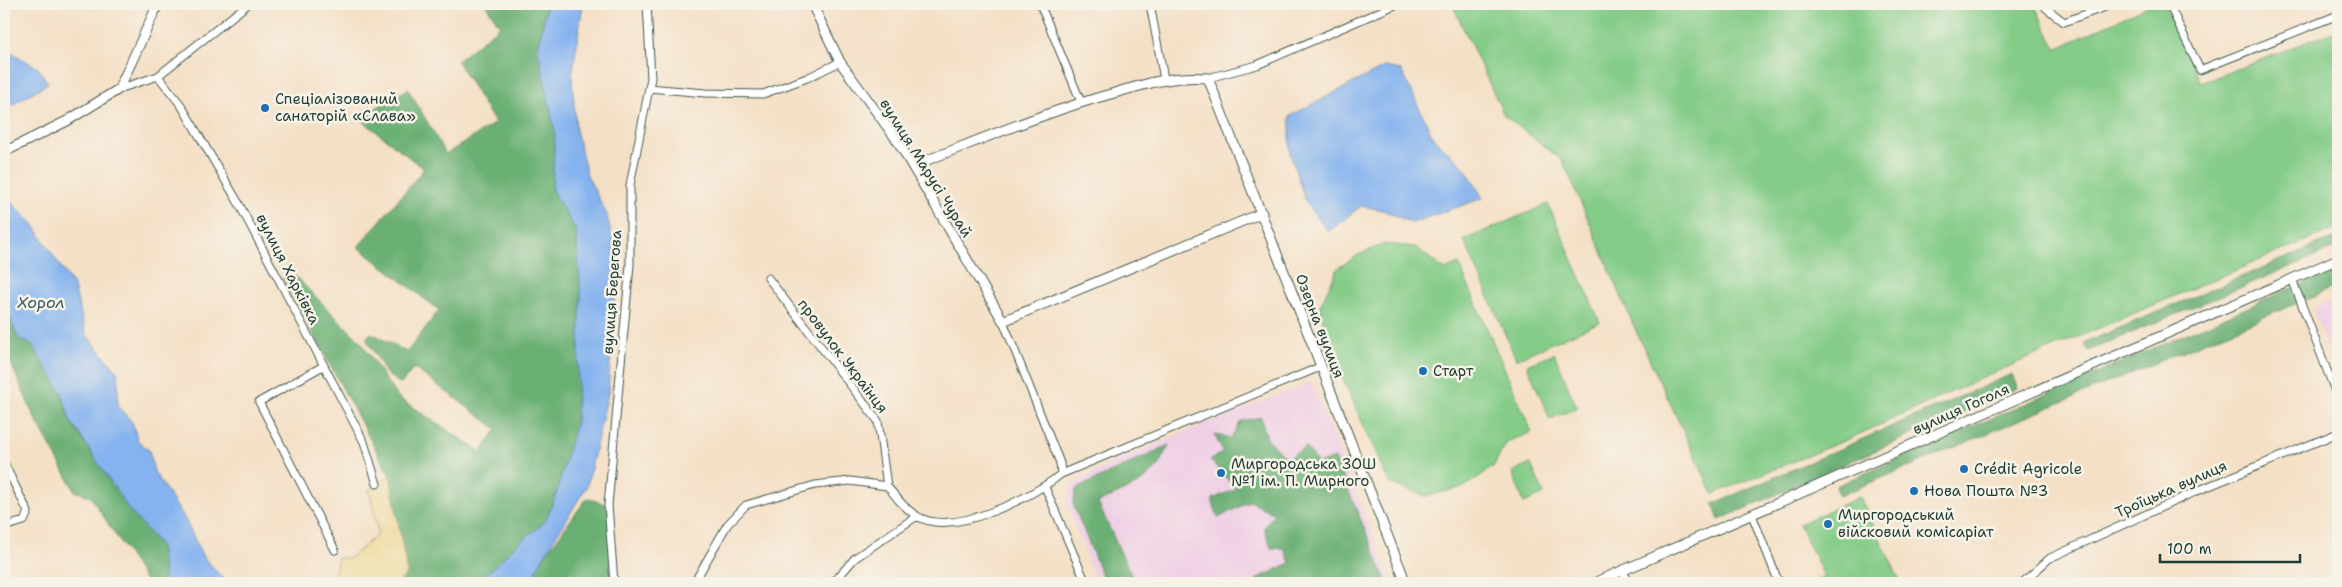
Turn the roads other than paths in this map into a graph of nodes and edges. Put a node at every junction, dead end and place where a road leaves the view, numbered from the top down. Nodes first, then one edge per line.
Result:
1 (158, 4) edge
2 (248, 4) edge
3 (647, 4) edge
4 (812, 4) edge
5 (1040, 4) edge
6 (1150, 4) edge
7 (1397, 4) edge
8 (2044, 4) edge
9 (2113, 4) edge
10 (2169, 4) edge
11 (2338, 15) edge
12 (840, 62) junction
13 (158, 76) junction
14 (1208, 78) junction
15 (1164, 79) junction
16 (649, 88) junction
17 (119, 89) junction
18 (1081, 102) junction
19 (7, 151) edge
20 (912, 166) junction
21 (1262, 213) junction
22 (2338, 259) edge
23 (768, 278) dead end
24 (2292, 279) junction
25 (1003, 321) junction
26 (323, 366) junction
27 (1320, 367) junction
28 (2338, 399) edge
29 (2338, 433) edge
30 (4, 463) edge
31 (1061, 474) junction
32 (377, 484) dead end
33 (888, 486) junction
34 (1045, 487) junction
35 (1752, 514) junction
36 (917, 516) junction
37 (4, 526) edge
38 (335, 550) dead end
39 (1623, 570) junction
40 (614, 583) edge
41 (694, 583) edge
42 (833, 583) edge
43 (1086, 583) edge
44 (1406, 583) edge
45 (1594, 583) edge
46 (1628, 583) edge
47 (1779, 583) edge
48 (2022, 583) edge

1 - 17 street
2 - 13 street
3 - 16 street, вулиця Берегова
4 - 12 street, вулиця Марусі Чурай
5 - 18 street
6 - 15 street
7 - 14 street
8 - 9 street
10 - 11 street
12 - 16 street
12 - 20 street, вулиця Марусі Чурай
13 - 17 street
13 - 26 street, вулиця Харківка
14 - 15 street
14 - 21 street, Озерна вулиця
15 - 18 street
16 - 40 street, вулиця Берегова
17 - 19 street
18 - 20 street
20 - 25 street, вулиця Марусі Чурай
21 - 25 street
21 - 27 street, Озерна вулиця
22 - 24 street, вулиця Гоголя
23 - 33 street, провулок Українця
24 - 28 street
24 - 35 street, вулиця Гоголя
25 - 31 street, вулиця Марусі Чурай
26 - 32 street, вулиця Харківка
26 - 38 street
27 - 31 street
27 - 44 street, Озерна вулиця
29 - 48 street, Троїцька вулиця
30 - 37 street
31 - 34 street
33 - 36 street
33 - 41 street
34 - 36 street
34 - 43 street
35 - 39 street, вулиця Гоголя
35 - 47 street
36 - 42 street
39 - 45 street, вулиця Гоголя
39 - 46 street

